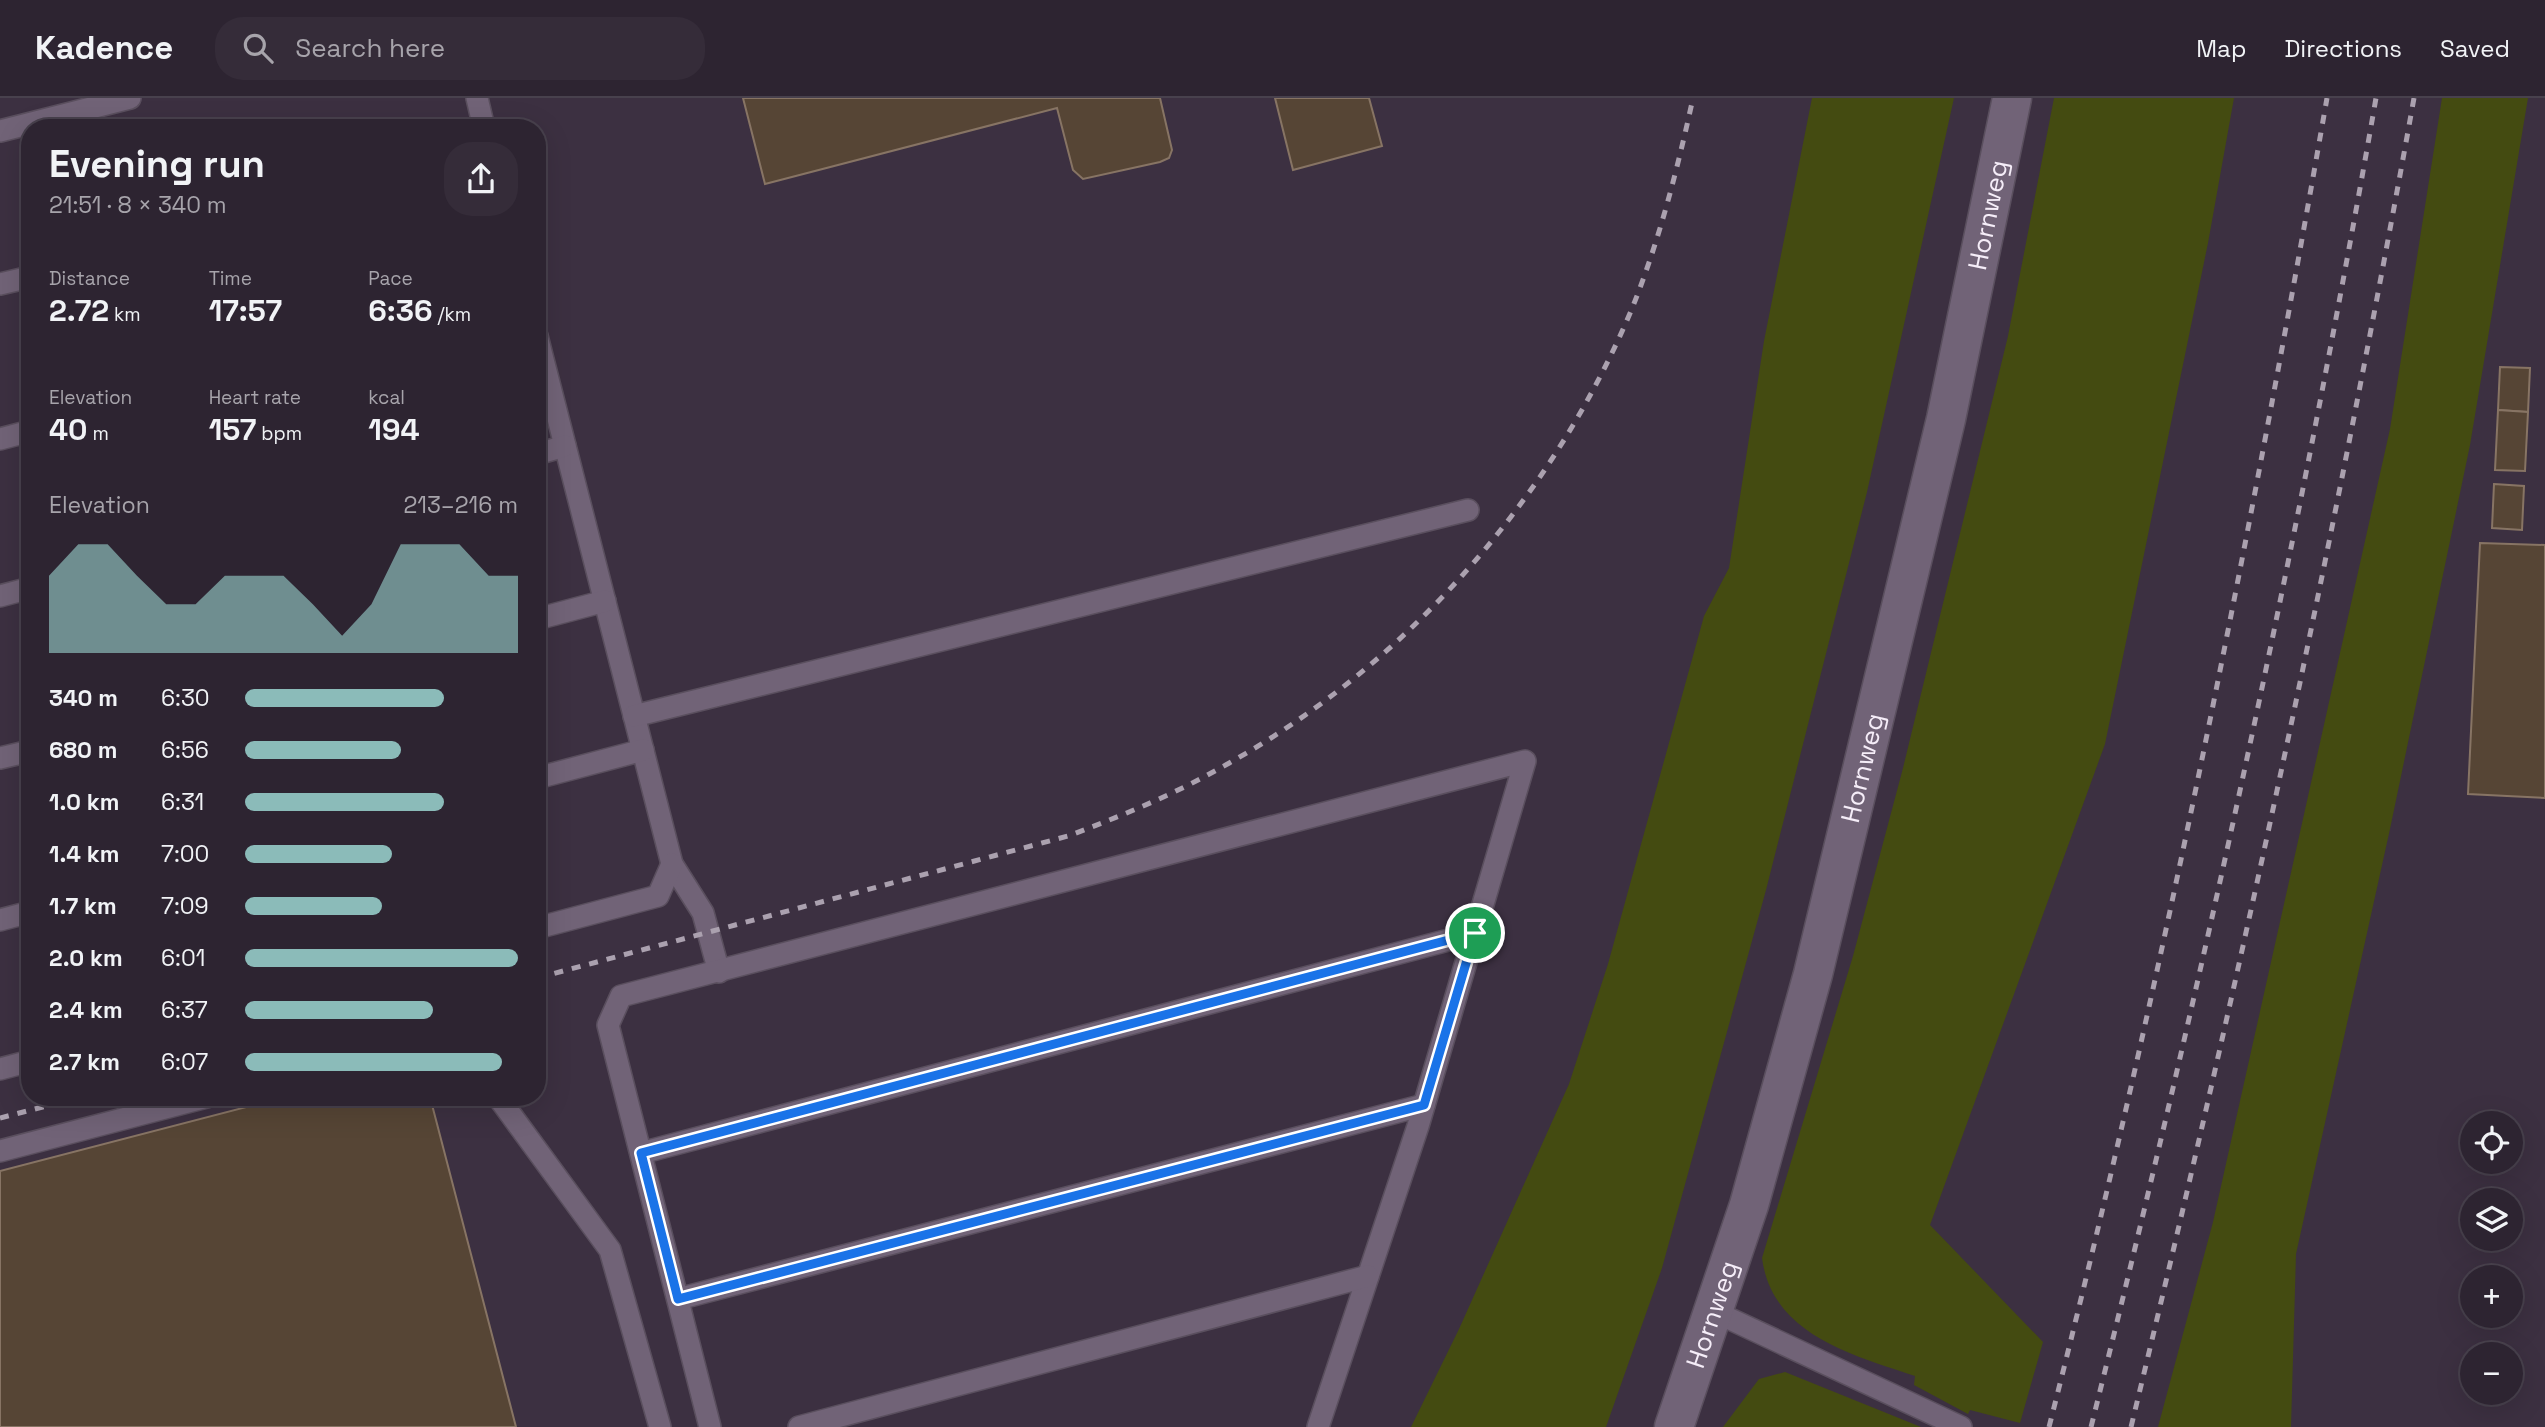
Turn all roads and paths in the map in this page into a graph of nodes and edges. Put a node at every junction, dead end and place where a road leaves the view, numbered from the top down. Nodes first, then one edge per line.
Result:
1 (130, 98) edge
2 (477, 98) edge
3 (2012, 98) edge
4 (47, 119) edge
5 (482, 119) edge
6 (21, 126) edge
7 (0, 131) edge
8 (21, 279) edge
9 (0, 284) edge
10 (546, 371) edge
11 (21, 433) edge
12 (0, 439) edge
13 (565, 446) junction
14 (546, 451) edge
15 (1468, 510) dead end
16 (21, 590) edge
17 (0, 596) edge
18 (605, 601) junction
19 (546, 617) edge
20 (634, 716) junction
21 (643, 750) junction
22 (21, 753) edge
23 (0, 758) edge
24 (546, 776) edge
25 (673, 864) junction
26 (21, 914) edge
27 (0, 920) edge
28 (546, 926) edge
29 (1475, 933) junction
30 (719, 972) junction
31 (21, 1063) edge
32 (0, 1069) edge
33 (1424, 1105) junction
34 (172, 1106) edge
35 (505, 1106) edge
36 (0, 1151) edge
37 (641, 1153) junction
38 (1368, 1276) junction
39 (678, 1299) junction
40 (1713, 1311) junction
41 (659, 1427) edge
42 (710, 1427) edge
43 (799, 1427) edge
44 (1318, 1427) edge
45 (1674, 1427) edge
46 (1961, 1427) edge

1 - 4 lane
2 - 5 lane
3 - 40 street, Hornweg
6 - 7 lane
8 - 9 lane
10 - 13 lane
11 - 12 lane
13 - 14 lane
13 - 18 lane
15 - 20 lane
16 - 17 lane
18 - 19 lane
18 - 20 lane
20 - 21 lane
21 - 24 lane
21 - 25 lane
22 - 23 lane
25 - 28 lane
25 - 30 lane
26 - 27 lane
29 - 30 lane
29 - 33 lane
29 - 37 lane
30 - 37 lane
31 - 32 lane
33 - 38 lane
33 - 39 lane
34 - 36 lane
35 - 41 lane
37 - 39 lane
38 - 43 lane
38 - 44 lane
39 - 42 lane
40 - 45 street, Hornweg
40 - 46 lane

